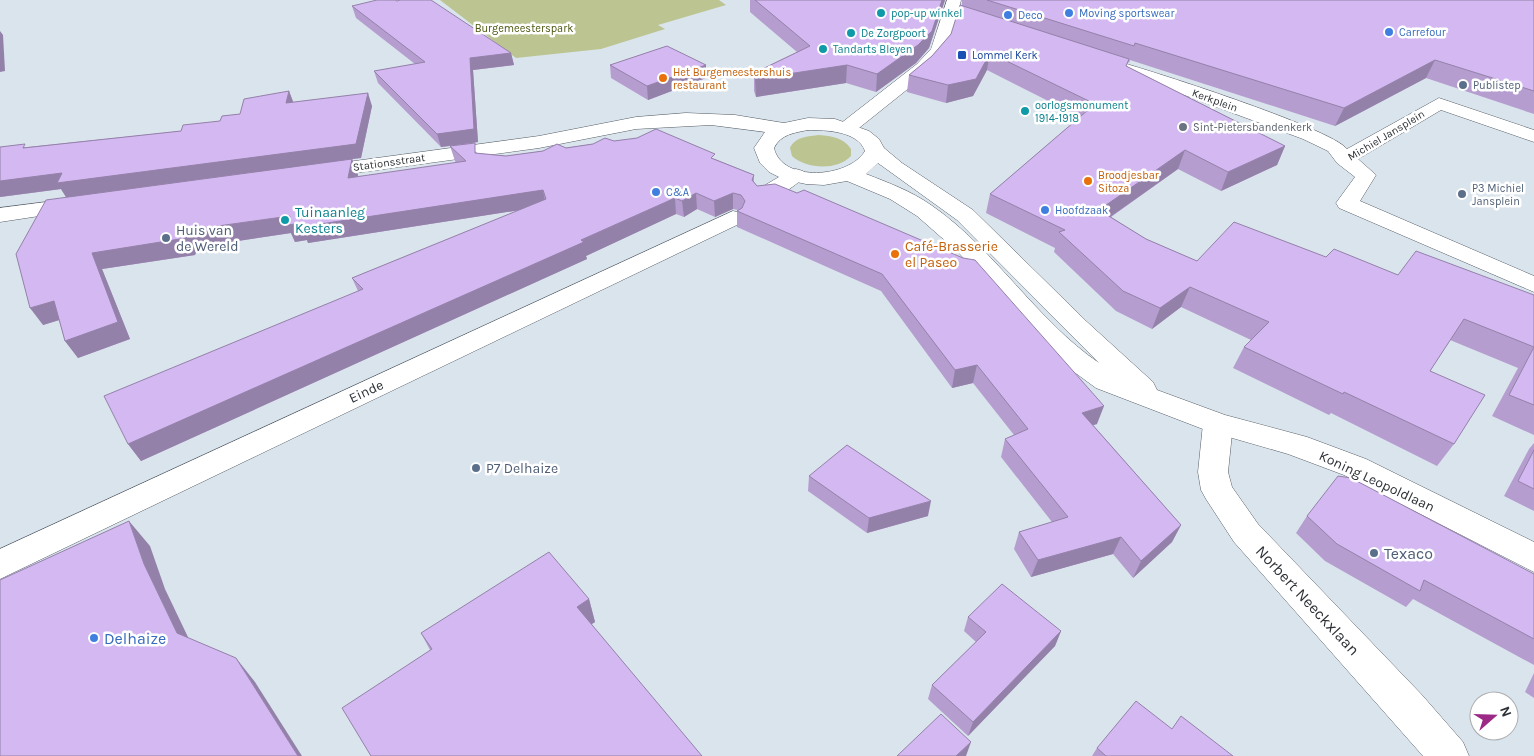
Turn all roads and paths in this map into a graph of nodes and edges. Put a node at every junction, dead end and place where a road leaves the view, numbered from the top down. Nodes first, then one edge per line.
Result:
1 (952, 6) edge
2 (1006, 31) edge
3 (1102, 62) edge
4 (847, 128) junction
5 (784, 129) junction
6 (1534, 136) edge
7 (539, 142) junction
8 (764, 148) junction
9 (875, 152) junction
10 (1344, 159) junction
11 (294, 175) edge
12 (796, 175) junction
13 (850, 175) junction
14 (764, 195) edge
15 (98, 202) edge
16 (0, 215) edge
17 (733, 218) dead end
18 (1534, 285) edge
19 (1157, 401) junction
20 (1218, 424) junction
21 (1534, 558) edge
22 (0, 565) edge
23 (1449, 756) edge

1 - 2 main road
1 - 4 main road
3 - 10 main road, Kerkplein
4 - 5 main road
4 - 9 main road
5 - 7 main road, Stationsstraat
5 - 8 main road
6 - 10 main road, Michiel Jansplein
7 - 8 main road, Stationsstraat
7 - 11 main road, Stationsstraat
8 - 12 main road
9 - 13 main road
9 - 19 main road, Koning Leopoldlaan
10 - 18 main road, Michiel Jansplein
12 - 13 main road
12 - 14 main road
13 - 19 main road, Koning Leopoldlaan
15 - 16 main road
17 - 22 main road, Einde
19 - 20 main road, Koning Leopoldlaan
20 - 21 main road, Koning Leopoldlaan
20 - 23 main road, Norbert Neeckxlaan

